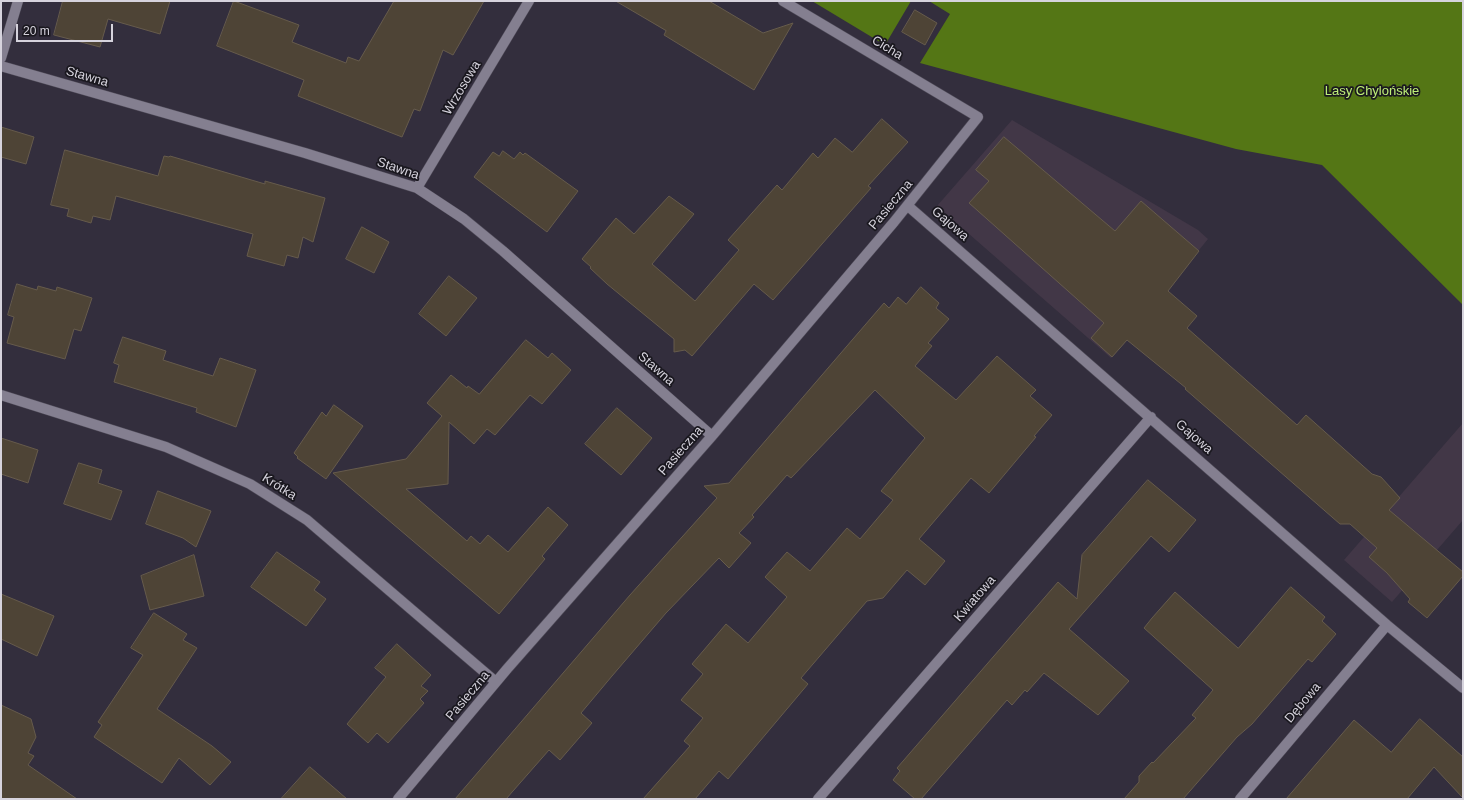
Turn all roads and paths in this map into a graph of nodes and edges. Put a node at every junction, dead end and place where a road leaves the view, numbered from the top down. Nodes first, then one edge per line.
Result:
1 (18, 1) edge
2 (529, 1) edge
3 (783, 1) edge
4 (1, 58) edge
5 (1, 66) edge
6 (978, 117) joint
7 (417, 188) junction
8 (908, 206) junction
9 (1, 395) edge
10 (1151, 417) junction
11 (712, 436) junction
12 (1387, 625) junction
13 (496, 682) junction
14 (1463, 688) edge
15 (398, 799) edge
16 (818, 799) edge
17 (1240, 799) edge

1 - 4 street
2 - 7 street, Wrzosowa
3 - 6 street, Cicha
5 - 7 street, Stawna
6 - 8 street, Pasieczna
7 - 11 street, Stawna
8 - 10 street, Gajowa
8 - 11 street, Pasieczna
9 - 13 street, Krótka
10 - 12 street, Gajowa
10 - 16 street, Kwiatowa
11 - 13 street, Pasieczna
12 - 14 street, Gajowa
12 - 17 street, Dębowa
13 - 15 street, Pasieczna

